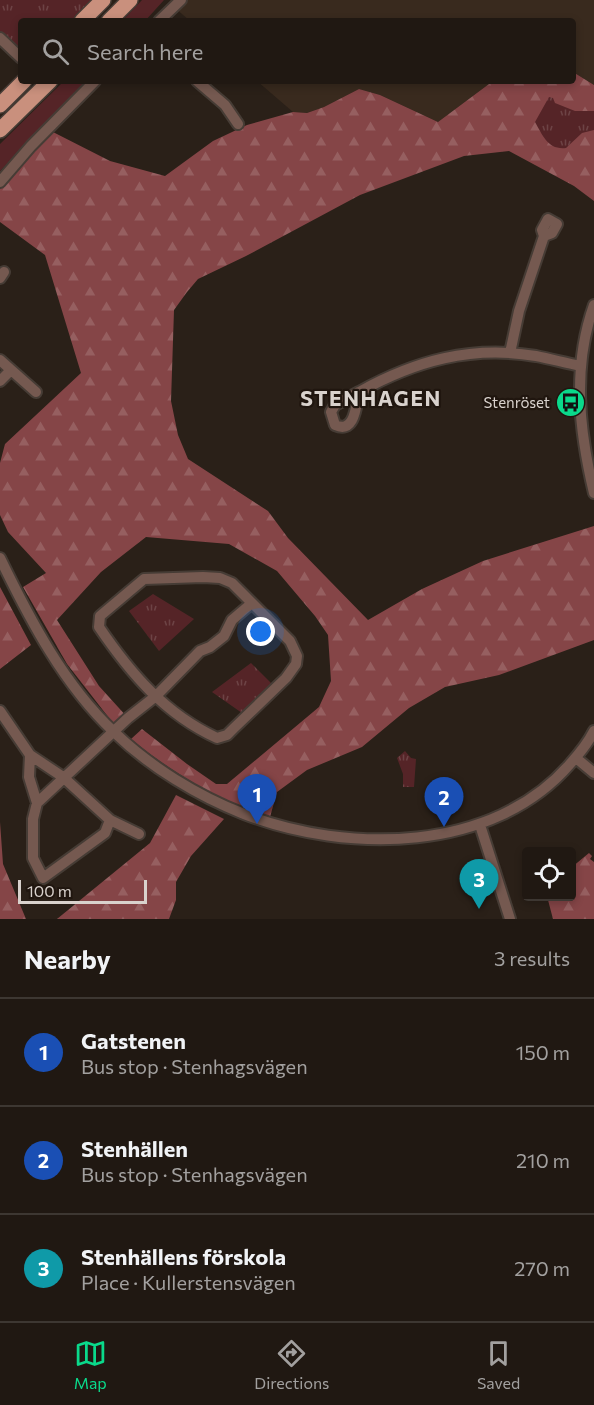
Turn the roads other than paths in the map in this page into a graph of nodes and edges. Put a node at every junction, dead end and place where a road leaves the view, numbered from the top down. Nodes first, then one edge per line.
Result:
1 (103, 0) edge
2 (130, 0) edge
3 (181, 0) edge
4 (85, 18) edge
5 (112, 18) edge
6 (162, 18) edge
7 (0, 38) edge
8 (18, 55) edge
9 (21, 84) edge
10 (46, 84) edge
11 (92, 84) edge
12 (200, 84) edge
13 (0, 105) edge
14 (238, 124) dead end
15 (0, 130) edge
16 (0, 182) edge
17 (544, 236) dead end
18 (594, 305) edge
19 (510, 353) junction
20 (0, 360) edge
21 (581, 366) junction
22 (11, 369) junction
23 (0, 381) edge
24 (36, 392) dead end
25 (358, 392) dead end
26 (594, 434) edge
27 (582, 436) junction
28 (594, 493) edge
29 (0, 558) edge
30 (252, 603) junction
31 (156, 696) junction
32 (0, 711) edge
33 (594, 731) edge
34 (114, 732) junction
35 (30, 755) junction
36 (576, 758) junction
37 (594, 773) edge
38 (63, 777) junction
39 (36, 803) junction
40 (110, 820) junction
41 (480, 825) junction
42 (139, 834) dead end
43 (510, 919) edge

1 - 4 main road
2 - 5 main road
3 - 6 street
7 - 8 street
9 - 13 main road
10 - 15 main road
11 - 16 street
12 - 14 street
17 - 19 street
18 - 21 street
19 - 21 street
19 - 25 street
20 - 22 street
21 - 27 street
22 - 23 street
22 - 24 street
26 - 27 street
27 - 28 street
29 - 34 street
30 - 31 street
30 - 31 street
30 - 31 street
31 - 34 street
32 - 35 street
33 - 36 street
34 - 38 street
34 - 41 street
35 - 38 street
35 - 39 street
36 - 37 street
36 - 41 street
38 - 39 street
38 - 40 street
39 - 40 street
40 - 42 street
41 - 43 street

